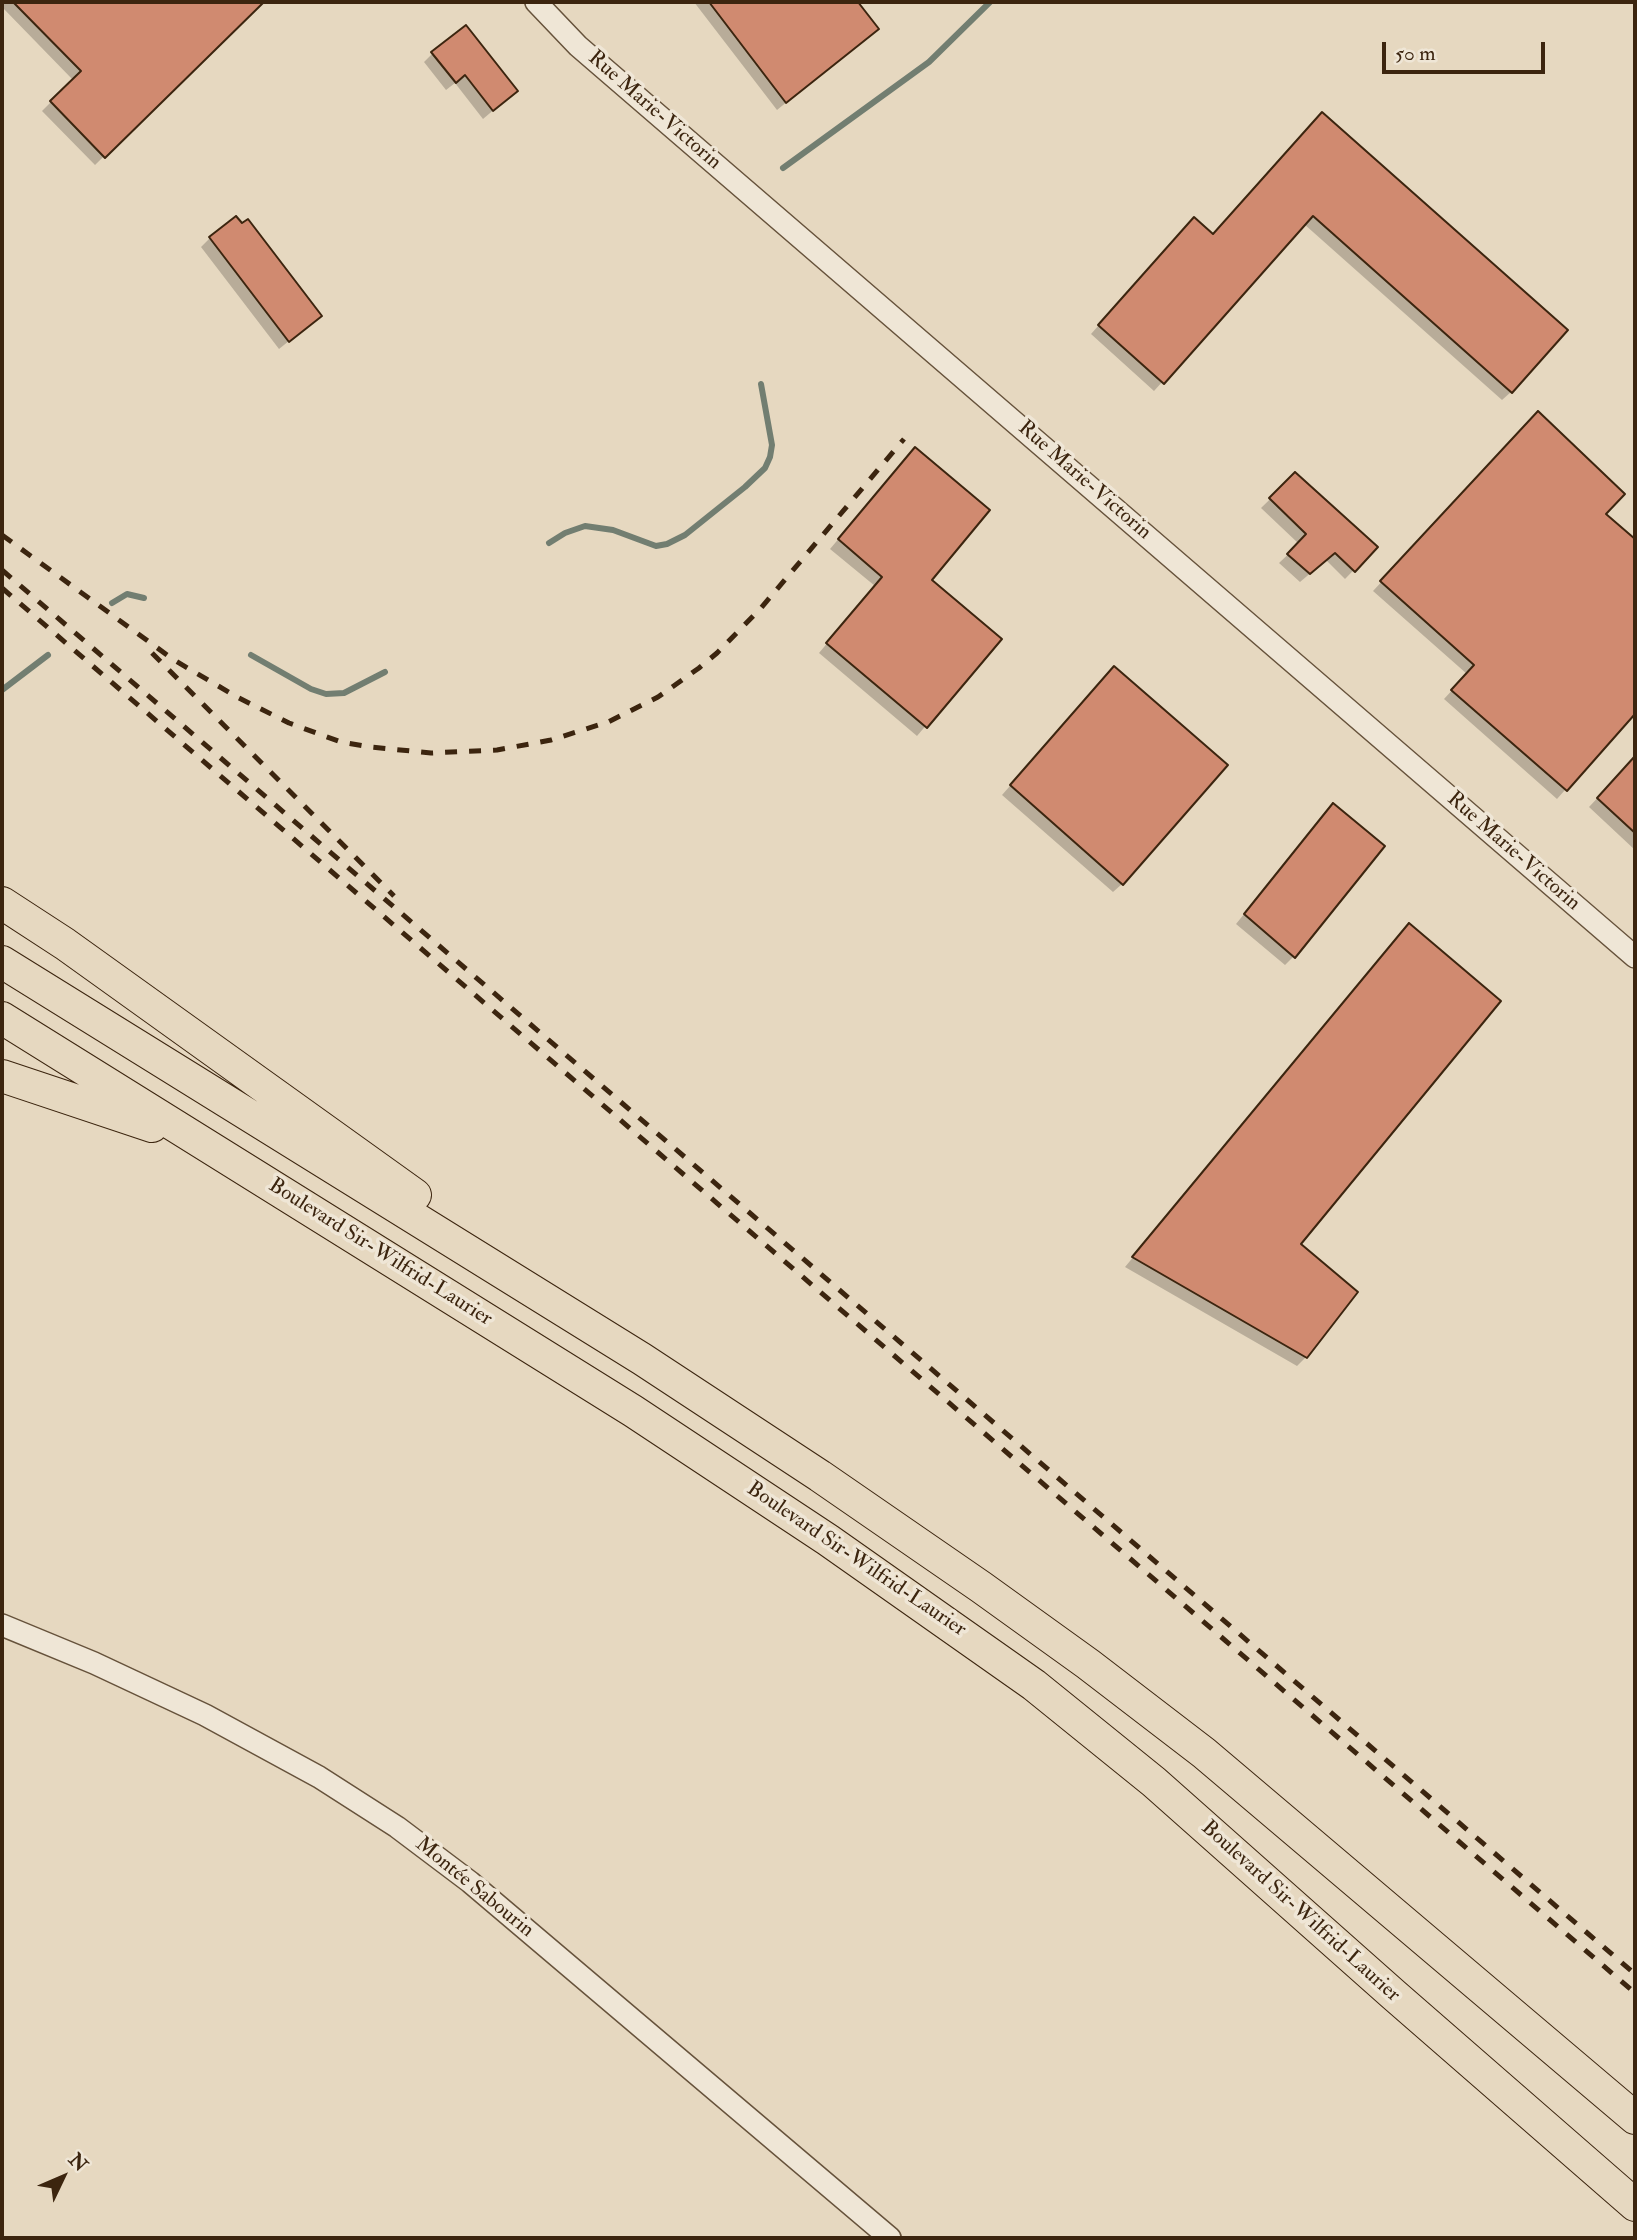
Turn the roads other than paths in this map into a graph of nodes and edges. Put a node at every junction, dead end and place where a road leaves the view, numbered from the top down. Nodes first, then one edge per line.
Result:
1 (536, 2) edge
2 (2, 903) edge
3 (1635, 957) edge
4 (2, 962) edge
5 (2, 1018) edge
6 (2, 1076) edge
7 (197, 1141) junction
8 (642, 1359) junction
9 (2, 1625) edge
10 (1635, 2118) edge
11 (1635, 2204) edge
12 (890, 2238) edge

1 - 3 street, Rue Marie-Victorin
2 - 8 highway
4 - 8 highway
5 - 7 highway, Boulevard Sir-Wilfrid-Laurier
6 - 7 highway
7 - 11 highway, Boulevard Sir-Wilfrid-Laurier
8 - 10 highway
9 - 12 street, Montée Sabourin

